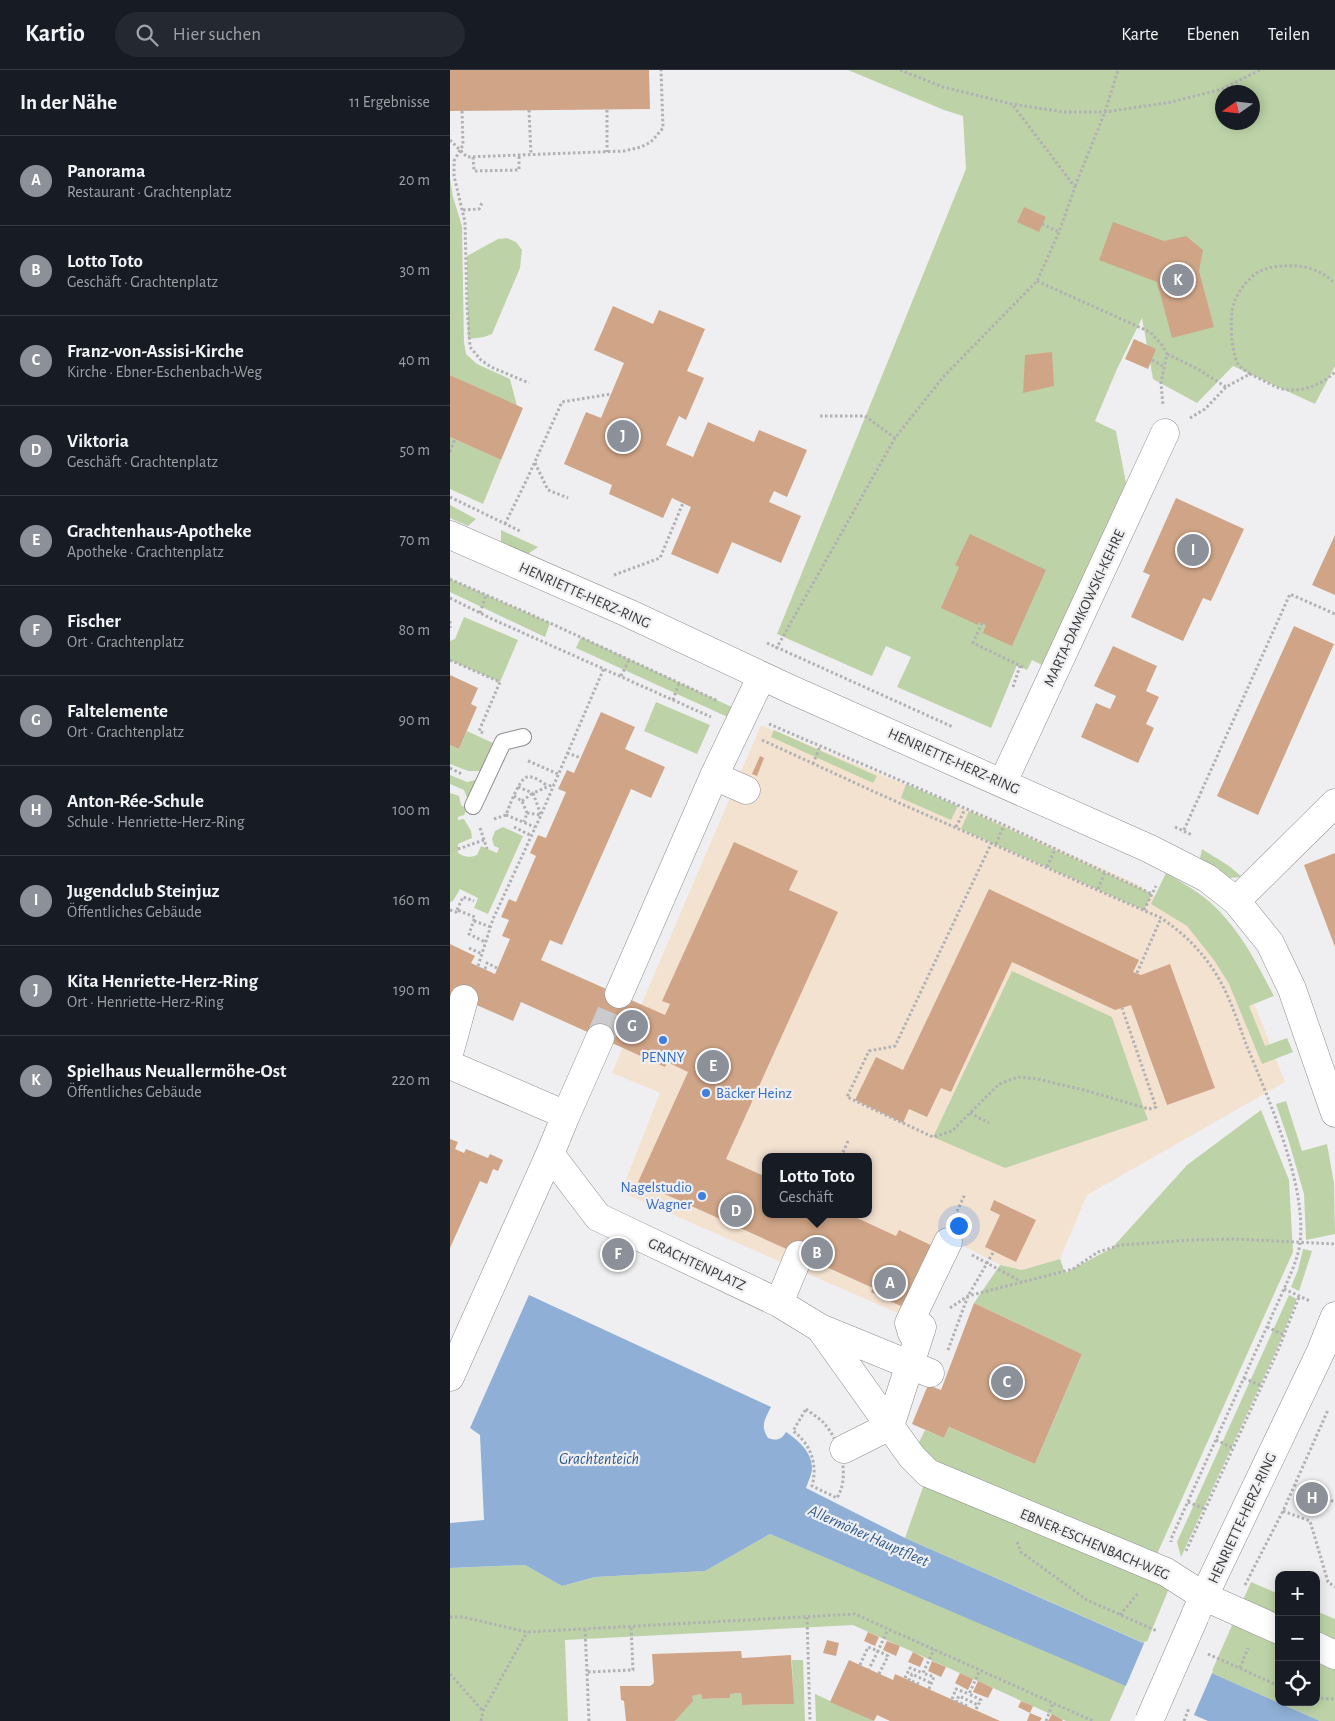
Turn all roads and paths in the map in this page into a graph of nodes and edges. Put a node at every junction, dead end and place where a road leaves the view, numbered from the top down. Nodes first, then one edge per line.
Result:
1 (662, 70) edge
2 (900, 70) edge
3 (1118, 70) edge
4 (1260, 70) edge
5 (1012, 104) junction
6 (530, 110) dead end
7 (607, 110) dead end
8 (462, 111) dead end
9 (1105, 112) junction
10 (450, 140) edge
11 (460, 150) junction
12 (607, 152) junction
13 (531, 155) junction
14 (519, 156) junction
15 (473, 157) junction
16 (1075, 187) junction
17 (483, 201) dead end
18 (463, 210) junction
19 (1042, 224) dead end
20 (1059, 232) junction
21 (1037, 281) junction
22 (1335, 284) edge
23 (1167, 354) junction
24 (1152, 360) dead end
25 (1164, 367) junction
26 (1335, 372) edge
27 (1250, 374) junction
28 (529, 382) dead end
29 (1226, 386) junction
30 (611, 394) dead end
31 (820, 416) dead end
32 (1165, 433) junction
33 (895, 438) junction
34 (455, 439) dead end
35 (450, 452) edge
36 (535, 463) junction
37 (450, 497) edge
38 (568, 498) dead end
39 (683, 503) dead end
40 (505, 524) junction
41 (450, 536) edge
42 (530, 536) dead end
43 (450, 579) edge
44 (618, 579) dead end
45 (486, 596) junction
46 (450, 598) edge
47 (480, 613) junction
48 (1335, 614) edge
49 (450, 621) edge
50 (982, 624) dead end
51 (450, 628) edge
52 (759, 640) dead end
53 (777, 648) junction
54 (450, 660) edge
55 (629, 660) junction
56 (604, 668) junction
57 (621, 676) junction
58 (1050, 680) junction
59 (759, 682) junction
60 (680, 683) junction
61 (673, 700) junction
62 (740, 720) junction
63 (954, 727) dead end
64 (523, 737) dead end
65 (503, 742) junction
66 (820, 746) junction
67 (567, 753) junction
68 (580, 758) dead end
69 (813, 764) junction
70 (714, 776) junction
71 (1003, 782) junction
72 (554, 784) junction
73 (548, 786) junction
74 (518, 787) junction
75 (746, 790) dead end
76 (533, 793) junction
77 (514, 796) junction
78 (522, 801) junction
79 (1335, 803) edge
80 (473, 806) dead end
81 (965, 809) junction
82 (527, 813) junction
83 (541, 815) junction
84 (524, 822) junction
85 (1004, 825) junction
86 (1175, 826) dead end
87 (535, 827) junction
88 (956, 827) junction
89 (514, 828) dead end
90 (532, 836) junction
91 (484, 840) dead end
92 (994, 843) junction
93 (458, 849) dead end
94 (1055, 849) junction
95 (1047, 866) junction
96 (1105, 872) junction
97 (1098, 889) junction
98 (1152, 894) dead end
99 (474, 901) dead end
100 (1236, 901) junction
101 (450, 910) edge
102 (457, 910) junction
103 (1161, 918) junction
104 (474, 921) junction
105 (491, 927) junction
106 (486, 942) junction
107 (468, 948) dead end
108 (482, 954) junction
109 (478, 966) dead end
110 (497, 968) dead end
111 (485, 969) dead end
112 (1136, 973) dead end
113 (619, 994) tunnel mouth
114 (464, 999) dead end
115 (1122, 1008) dead end
116 (600, 1038) tunnel mouth
117 (450, 1050) edge
118 (450, 1066) edge
119 (1334, 1104) edge
120 (970, 1113) junction
121 (566, 1115) junction
122 (989, 1123) dead end
123 (848, 1141) dead end
124 (843, 1153) edge
125 (550, 1154) junction
126 (948, 1242) dead end
127 (1300, 1243) junction
128 (1335, 1244) edge
129 (994, 1251) dead end
130 (799, 1254) dead end
131 (968, 1296) junction
132 (1300, 1297) dead end
133 (779, 1303) junction
134 (1335, 1316) edge
135 (1267, 1327) junction
136 (820, 1328) junction
137 (917, 1330) junction
138 (1284, 1335) junction
139 (879, 1352) junction
140 (928, 1366) junction
141 (450, 1377) edge
142 (1244, 1378) junction
143 (1262, 1386) junction
144 (1331, 1402) dead end
145 (806, 1409) dead end
146 (890, 1426) junction
147 (1216, 1440) junction
148 (1233, 1448) junction
149 (844, 1449) dead end
150 (912, 1457) joint
151 (1294, 1485) junction
152 (837, 1498) dead end
153 (1188, 1502) junction
154 (1335, 1502) edge
155 (999, 1503) junction
156 (1205, 1509) junction
157 (1283, 1510) junction
158 (1171, 1545) dead end
159 (1183, 1556) dead end
160 (1335, 1587) edge
161 (1200, 1606) junction
162 (1233, 1609) junction
163 (450, 1617) edge
164 (807, 1617) junction
165 (631, 1626) junction
166 (1275, 1628) edge
167 (586, 1629) junction
168 (888, 1629) junction
169 (527, 1632) junction
170 (1163, 1634) dead end
171 (1320, 1648) edge
172 (934, 1649) junction
173 (878, 1651) junction
174 (1206, 1653) dead end
175 (1335, 1655) edge
176 (860, 1665) dead end
177 (869, 1669) dead end
178 (980, 1670) junction
179 (587, 1672) junction
180 (923, 1673) junction
181 (450, 1674) edge
182 (879, 1674) dead end
183 (905, 1678) dead end
184 (931, 1683) junction
185 (919, 1684) dead end
186 (1275, 1684) edge
187 (929, 1689) dead end
188 (969, 1694) junction
189 (1320, 1698) edge
190 (952, 1699) dead end
191 (1335, 1699) edge
192 (1054, 1703) junction
193 (978, 1705) junction
194 (967, 1706) dead end
195 (976, 1709) dead end
196 (483, 1711) junction
197 (481, 1721) edge
198 (589, 1721) edge
199 (810, 1721) edge
200 (1046, 1721) edge
201 (1093, 1721) edge
202 (1149, 1721) edge

1 - 12 path
2 - 5 path
3 - 9 path
4 - 9 path
5 - 9 path
5 - 16 path
6 - 13 path
7 - 12 path
8 - 11 path
9 - 16 path
10 - 11 path
11 - 15 path
11 - 18 path
12 - 13 path
13 - 14 path
14 - 15 path
14 - 15 path
16 - 20 path
17 - 18 path
18 - 28 path
19 - 20 path
20 - 21 path
21 - 23 path
21 - 33 path
22 - 27 path
23 - 25 path
23 - 29 path
24 - 25 path
25 - 32 path
26 - 27 path
27 - 29 path
29 - 32 path
30 - 36 path
31 - 33 path
32 - 58 street, MARTA-DAMKOWSKI-KEHRE
33 - 53 path
34 - 35 path
36 - 38 path
36 - 40 path
37 - 40 path
39 - 44 path
40 - 42 path
41 - 59 street, HENRIETTE-HERZ-RING
43 - 45 path
45 - 47 path
45 - 55 path
46 - 47 path
47 - 56 path
48 - 86 path
49 - 51 path
50 - 58 path
52 - 53 path
53 - 59 path
53 - 63 path
54 - 65 path
55 - 57 path
55 - 60 path
56 - 57 path
56 - 67 path
57 - 61 path
58 - 71 street, MARTA-DAMKOWSKI-KEHRE
59 - 62 street
59 - 71 street, HENRIETTE-HERZ-RING
60 - 61 path
60 - 62 path
61 - 62 path
62 - 66 path
62 - 69 path
62 - 70 street
64 - 65 lane
65 - 80 lane
66 - 69 path
66 - 81 path
67 - 68 path
67 - 72 path
69 - 88 path
70 - 75 street
70 - 113 street
71 - 100 street, HENRIETTE-HERZ-RING
72 - 73 path
72 - 83 path
73 - 74 path
73 - 76 path
74 - 76 path
74 - 77 path
76 - 78 path
76 - 83 path
77 - 78 path
77 - 84 path
78 - 82 path
79 - 100 street
81 - 85 path
81 - 88 path
82 - 83 path
82 - 84 path
83 - 87 path
84 - 87 path
85 - 92 path
85 - 94 path
87 - 90 path
88 - 92 path
89 - 90 path
90 - 105 path
91 - 93 path
92 - 95 path
92 - 120 path
94 - 95 path
94 - 96 path
95 - 97 path
96 - 97 path
96 - 98 path
97 - 103 path
99 - 102 path
100 - 119 street, HENRIETTE-HERZ-RING
101 - 102 path
102 - 104 path
103 - 112 path
103 - 127 path
104 - 105 path
104 - 106 path
105 - 106 path
106 - 108 path
107 - 108 path
108 - 109 path
110 - 111 path
114 - 117 street
115 - 120 path
116 - 121 street
118 - 121 street
120 - 122 path
121 - 125 street
123 - 124 path
125 - 133 street, GRACHTENPLATZ
125 - 141 street
126 - 137 street
127 - 128 path
127 - 131 path
127 - 135 path
129 - 131 path
130 - 133 street
131 - 137 path
131 - 140 path
132 - 138 path
133 - 136 street, GRACHTENPLATZ
134 - 161 street, HENRIETTE-HERZ-RING
135 - 138 path
135 - 142 path
136 - 139 street
136 - 146 street, GRACHTENPLATZ
137 - 139 street
137 - 140 street
138 - 143 path
139 - 140 street
140 - 146 street
142 - 143 path
142 - 147 path
143 - 148 path
144 - 151 path
145 - 152 path
146 - 149 street
146 - 150 street, GRACHTENPLATZ
147 - 148 path
147 - 153 path
148 - 156 path
150 - 155 street, EBNER-ESCHENBACH-WEG
151 - 154 path
151 - 157 path
153 - 156 path
153 - 158 path
155 - 161 street, EBNER-ESCHENBACH-WEG
155 - 170 path
156 - 159 path
157 - 160 path
157 - 162 path
161 - 162 street, EBNER-ESCHENBACH-WEG
161 - 202 street, HENRIETTE-HERZ-RING, bridge
162 - 166 street, EBNER-ESCHENBACH-WEG
163 - 169 path
164 - 165 path
164 - 168 path
164 - 199 path
165 - 167 path
165 - 179 path
167 - 169 path
167 - 179 path
168 - 172 path
168 - 173 path
169 - 196 path
171 - 175 street
172 - 178 path
172 - 180 path
173 - 176 path
173 - 177 path
173 - 182 path
174 - 186 path
178 - 188 path
178 - 192 path
179 - 198 path
180 - 183 path
180 - 184 path
181 - 196 path
184 - 185 path
184 - 187 path
188 - 190 path
188 - 193 path
189 - 191 path
192 - 200 path
192 - 201 path
193 - 194 path
193 - 195 path
196 - 197 path

